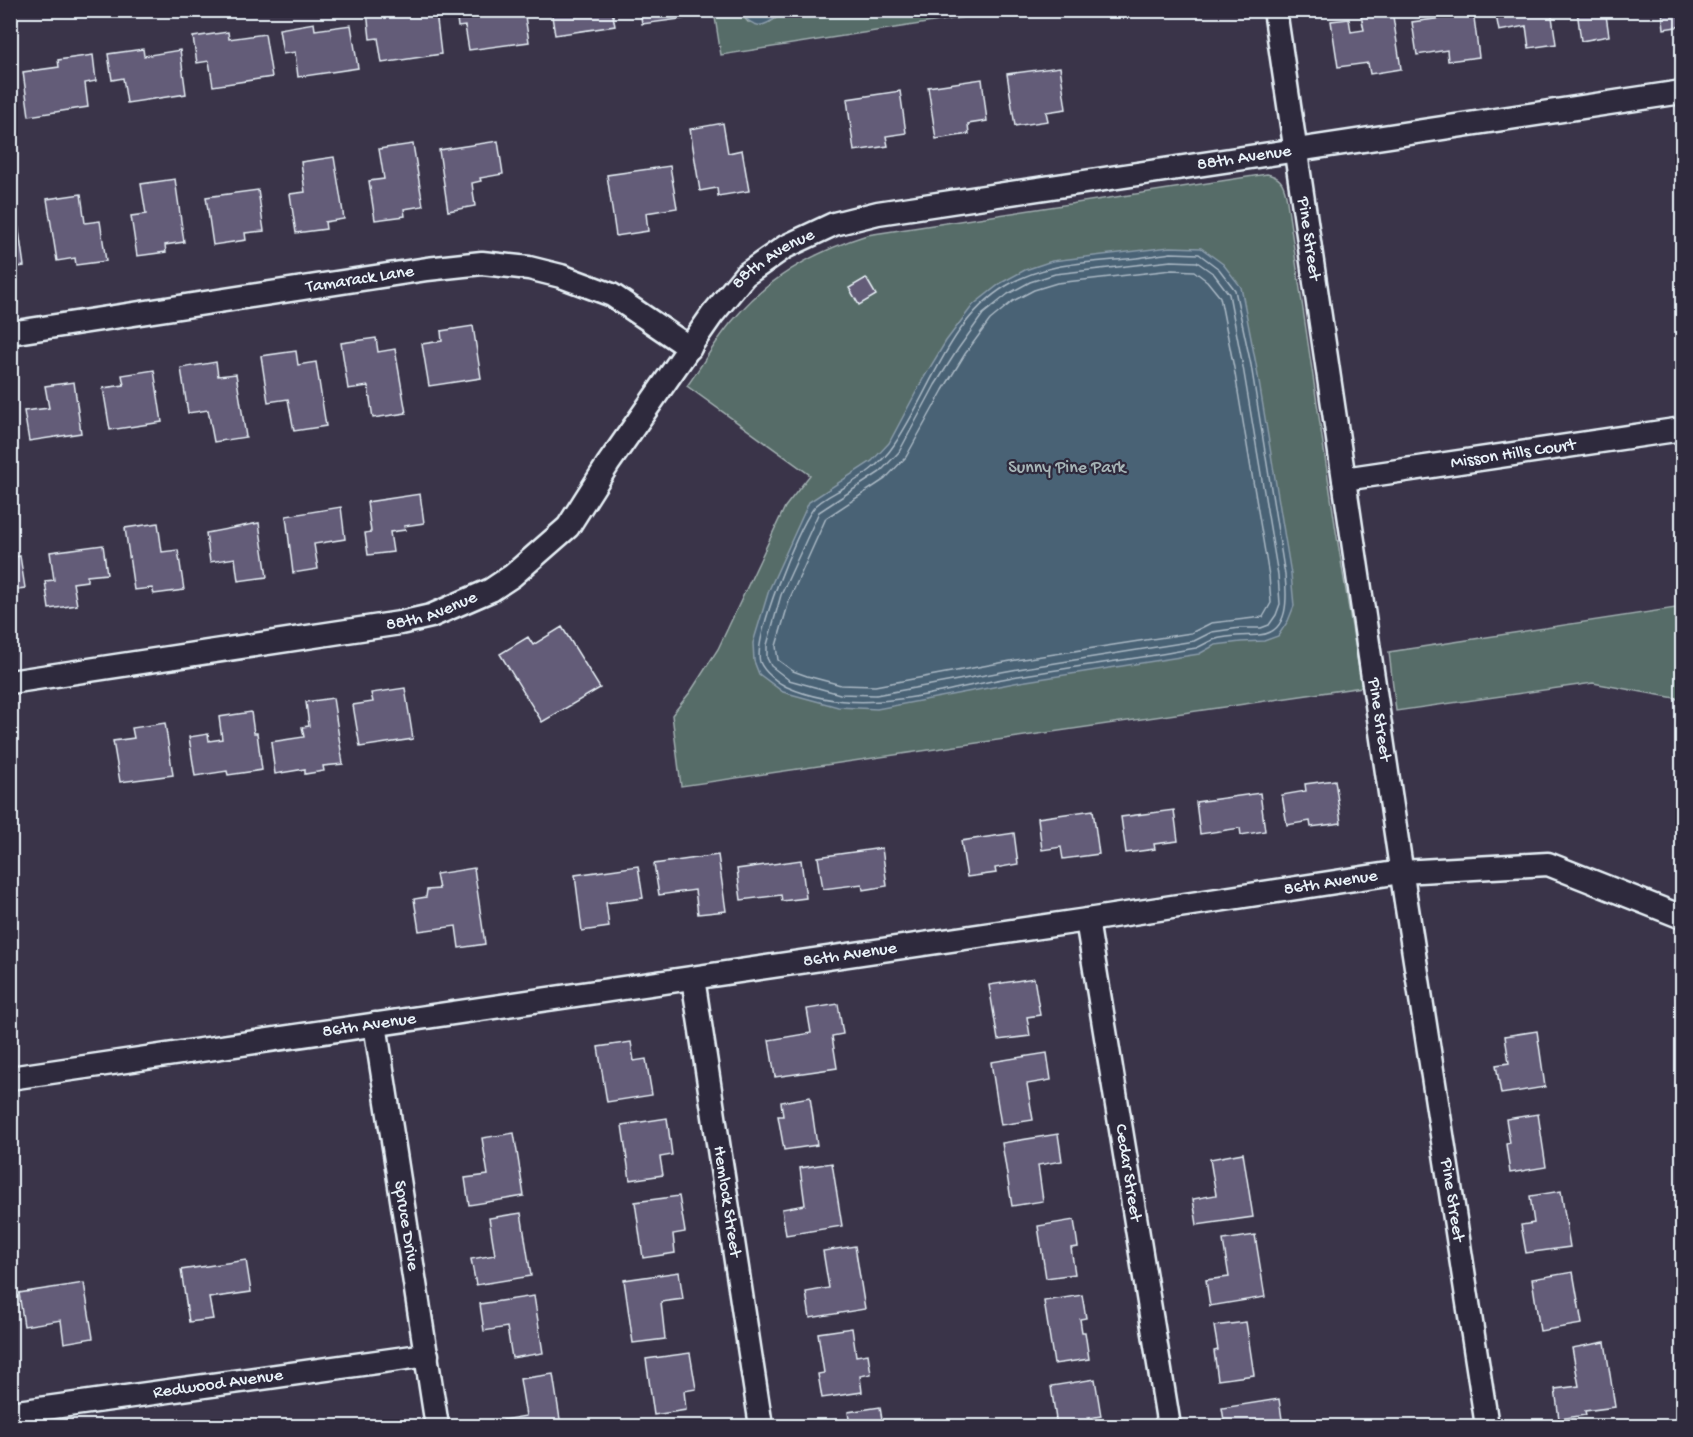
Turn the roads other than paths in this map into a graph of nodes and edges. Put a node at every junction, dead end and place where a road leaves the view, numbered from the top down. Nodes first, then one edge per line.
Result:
1 (1275, 10) edge
2 (1683, 92) edge
3 (1296, 150) junction
4 (10, 333) edge
5 (690, 348) junction
6 (1683, 429) edge
7 (1344, 479) junction
8 (10, 682) edge
9 (1401, 872) junction
10 (1683, 916) edge
11 (1087, 920) junction
12 (693, 978) junction
13 (375, 1024) junction
14 (10, 1078) edge
15 (427, 1355) junction
16 (10, 1413) edge
17 (437, 1426) edge
18 (761, 1426) edge
19 (1169, 1426) edge
20 (1487, 1426) edge

1 - 3 street, Pine Street
2 - 3 street, 88th Avenue
3 - 5 street, 88th Avenue
3 - 7 street, Pine Street
4 - 5 street, Tamarack Lane
5 - 8 street, 88th Avenue
6 - 7 street, Misson Hills Court
7 - 9 street, Pine Street
9 - 10 street, 86th Avenue
9 - 11 street, 86th Avenue
9 - 20 street, Pine Street
11 - 12 street, 86th Avenue
11 - 19 street, Cedar Street
12 - 13 street, 86th Avenue
12 - 18 street, Hemlock Street
13 - 14 street, 86th Avenue
13 - 15 street, Spruce Drive
15 - 16 street, Redwood Avenue
15 - 17 street, Spruce Drive

